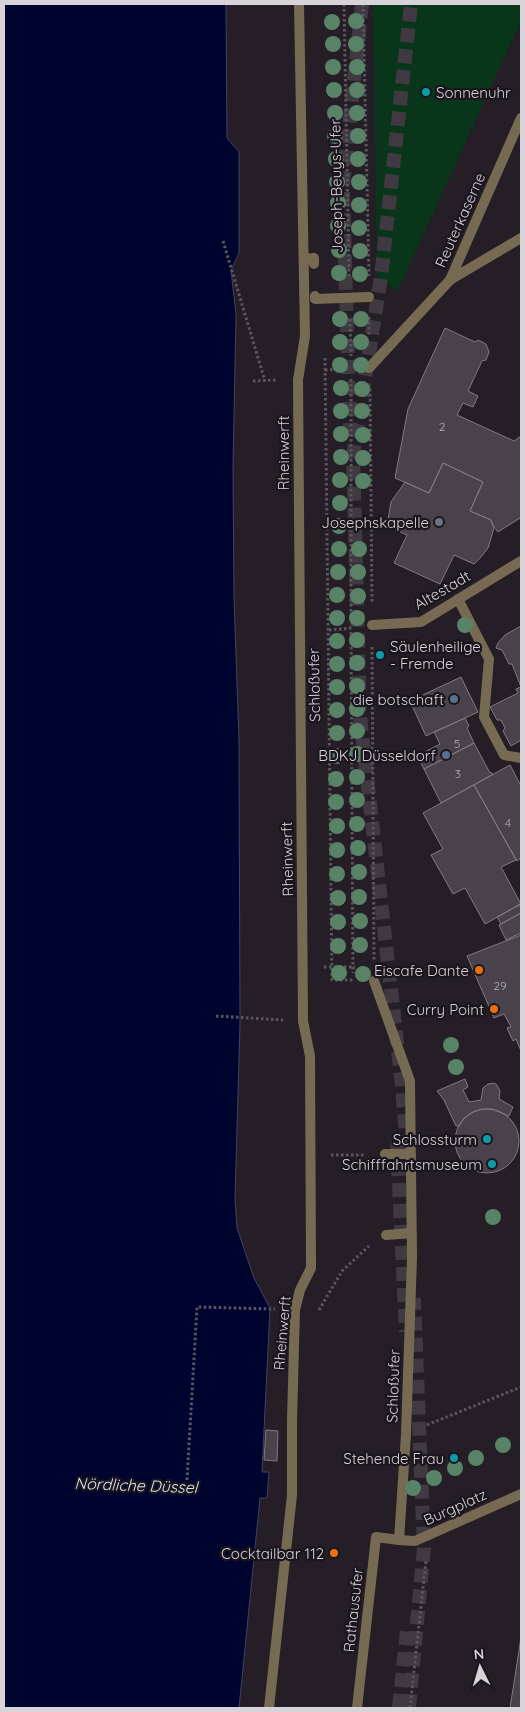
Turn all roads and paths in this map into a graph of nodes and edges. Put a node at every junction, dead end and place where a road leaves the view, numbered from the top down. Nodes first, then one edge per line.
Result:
1 (299, 4) edge
2 (344, 4) edge
3 (363, 4) edge
4 (521, 118) edge
5 (521, 238) edge
6 (223, 241) dead end
7 (304, 259) junction
8 (314, 264) dead end
9 (450, 280) junction
10 (315, 296) dead end
11 (369, 297) junction
12 (350, 298) junction
13 (351, 360) dead end
14 (351, 368) dead end
15 (370, 368) junction
16 (325, 370) dead end
17 (265, 381) dead end
18 (521, 561) edge
19 (458, 598) junction
20 (372, 625) junction
21 (521, 758) edge
22 (324, 962) dead end
23 (333, 967) junction
24 (353, 967) junction
25 (374, 967) junction
26 (353, 980) junction
27 (374, 981) junction
28 (216, 1016) dead end
29 (278, 1020) dead end
30 (385, 1154) joint
31 (411, 1154) junction
32 (311, 1155) junction
33 (412, 1233) junction
34 (386, 1235) joint
35 (282, 1310) dead end
36 (317, 1314) dead end
37 (521, 1387) edge
38 (406, 1434) junction
39 (187, 1480) dead end
40 (521, 1494) edge
41 (429, 1534) junction
42 (399, 1540) junction
43 (269, 1708) edge
44 (358, 1708) edge
45 (410, 1708) edge

1 - 7 street, Rheinwerft
2 - 12 path, Joseph-Beuys-Ufer
3 - 11 path, Joseph-Beuys-Ufer
4 - 9 street, Reuterkaserne
5 - 9 street
6 - 17 path
7 - 8 street
7 - 32 street, Rheinwerft
9 - 15 street, Reuterkaserne
10 - 12 street
11 - 12 street
11 - 15 path, Joseph-Beuys-Ufer
12 - 13 path, Joseph-Beuys-Ufer
14 - 24 path
15 - 20 path
16 - 23 path, Schloßufer
18 - 19 street, Altestadt
19 - 20 street, Altestadt
19 - 21 street
20 - 25 path
22 - 23 path
23 - 24 path
23 - 26 path
24 - 25 path
24 - 26 path
25 - 27 path
26 - 27 path
27 - 31 street, Schloßufer
28 - 29 path
30 - 31 street
30 - 32 path
31 - 33 street, Schloßufer
32 - 43 street, Rheinwerft
33 - 34 street
33 - 38 street, Schloßufer
34 - 36 path
35 - 39 path
37 - 38 path
38 - 42 street, Schloßufer
40 - 41 street, Burgplatz
41 - 42 street, Burgplatz
41 - 45 path
42 - 44 street, Rathausufer

